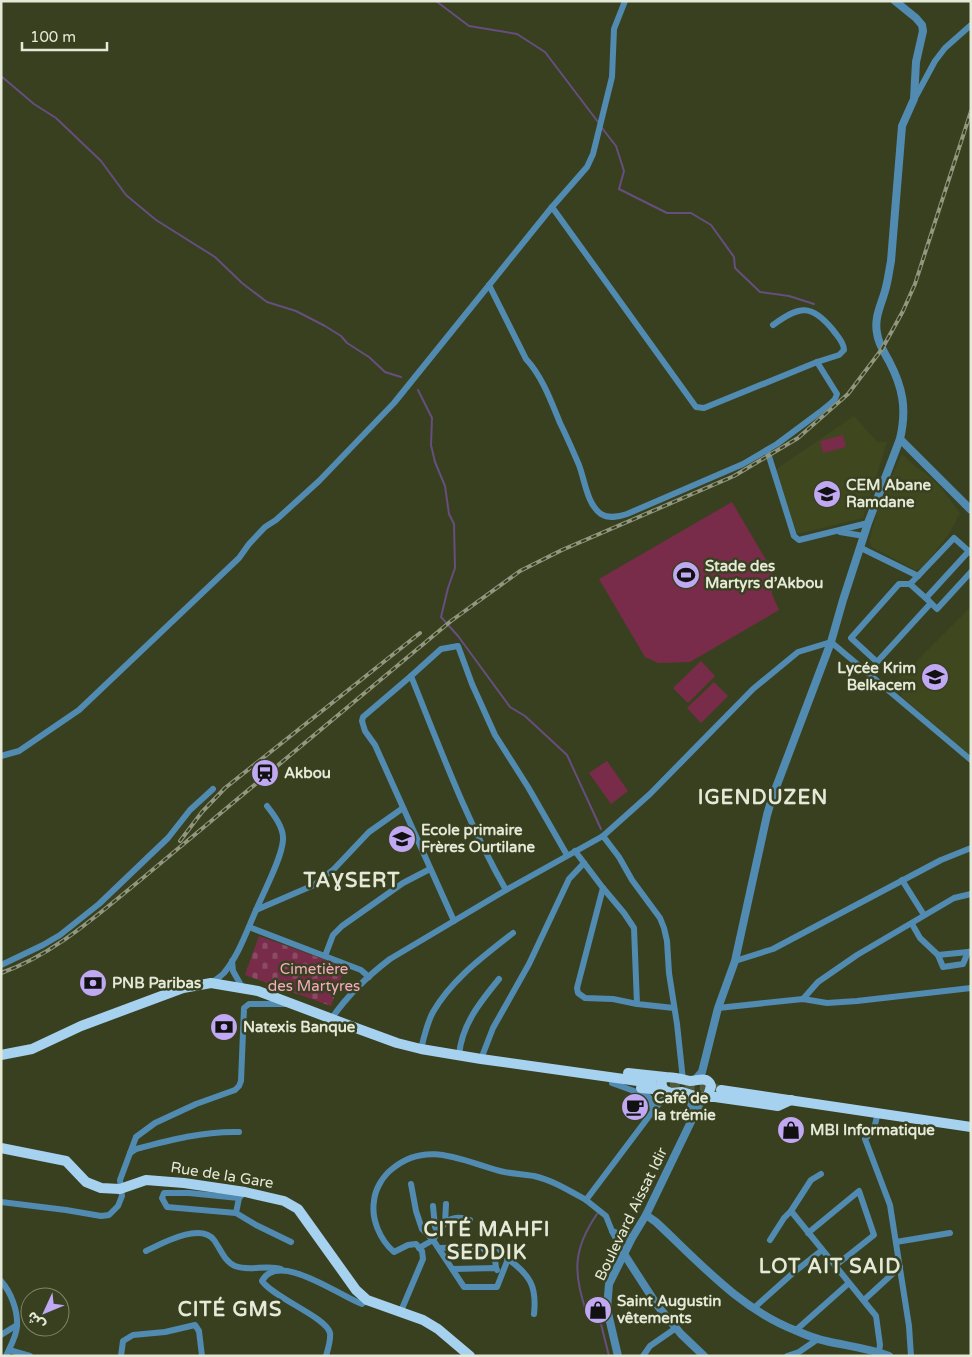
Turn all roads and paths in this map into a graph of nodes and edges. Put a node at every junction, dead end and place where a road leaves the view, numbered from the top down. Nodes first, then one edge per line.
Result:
1 (625, 1) edge
2 (895, 1) edge
3 (971, 25) edge
4 (914, 99) junction
5 (552, 207) junction
6 (489, 285) junction
7 (773, 325) dead end
8 (817, 362) junction
9 (900, 439) junction
10 (766, 450) junction
11 (971, 510) edge
12 (868, 522) junction
13 (837, 532) junction
14 (864, 536) junction
15 (861, 548) junction
16 (970, 552) edge
17 (971, 572) edge
18 (918, 576) junction
19 (910, 584) junction
20 (926, 598) junction
21 (931, 603) junction
22 (832, 642) junction
23 (411, 676) junction
24 (1, 756) edge
25 (971, 760) edge
26 (212, 790) dead end
27 (267, 806) dead end
28 (403, 808) junction
29 (603, 836) junction
30 (971, 848) edge
31 (575, 851) junction
32 (567, 855) junction
33 (584, 863) junction
34 (430, 869) junction
35 (902, 880) junction
36 (603, 888) junction
37 (506, 890) junction
38 (971, 894) edge
39 (256, 910) junction
40 (924, 915) junction
41 (454, 921) junction
42 (912, 924) junction
43 (249, 927) junction
44 (513, 933) dead end
45 (969, 951) edge
46 (938, 955) junction
47 (325, 956) junction
48 (232, 961) junction
49 (735, 961) junction
50 (1, 965) edge
51 (369, 977) junction
52 (499, 978) dead end
53 (212, 983) junction
54 (242, 987) junction
55 (971, 988) edge
56 (802, 999) junction
57 (292, 1004) junction
58 (638, 1004) junction
59 (674, 1008) junction
60 (718, 1008) junction
61 (332, 1018) junction
62 (421, 1049) junction
63 (1, 1055) edge
64 (460, 1056) junction
65 (481, 1059) junction
66 (681, 1068) junction
67 (562, 1070) junction
68 (704, 1076) junction
69 (665, 1077) junction
70 (683, 1080) junction
71 (612, 1083) junction
72 (652, 1083) tunnel mouth
73 (721, 1090) tunnel mouth
74 (684, 1093) junction
75 (665, 1095) junction
76 (704, 1098) junction
77 (791, 1100) junction
78 (653, 1111) junction
79 (878, 1112) junction
80 (693, 1117) junction
81 (971, 1127) edge
82 (239, 1132) dead end
83 (1, 1148) edge
84 (130, 1153) junction
85 (821, 1174) dead end
86 (411, 1184) dead end
87 (120, 1189) junction
88 (242, 1195) junction
89 (586, 1200) junction
90 (1, 1202) edge
91 (446, 1204) dead end
92 (433, 1206) dead end
93 (791, 1211) junction
94 (236, 1213) junction
95 (646, 1215) junction
96 (470, 1220) dead end
97 (444, 1224) junction
98 (612, 1231) junction
99 (438, 1232) junction
100 (808, 1233) junction
101 (950, 1233) dead end
102 (632, 1238) junction
103 (433, 1240) junction
104 (770, 1240) dead end
105 (291, 1242) dead end
106 (896, 1242) junction
107 (419, 1248) junction
108 (439, 1248) junction
109 (498, 1248) dead end
110 (822, 1250) junction
111 (146, 1251) dead end
112 (624, 1254) junction
113 (508, 1259) junction
114 (835, 1266) junction
115 (900, 1267) junction
116 (496, 1268) junction
117 (453, 1269) junction
118 (283, 1270) junction
119 (502, 1277) junction
120 (1, 1281) edge
121 (849, 1283) junction
122 (367, 1300) junction
123 (864, 1300) junction
124 (754, 1308) junction
125 (401, 1311) junction
126 (534, 1314) dead end
127 (17, 1325) junction
128 (676, 1328) junction
129 (795, 1331) junction
130 (1, 1335) edge
131 (818, 1338) junction
132 (879, 1351) junction
133 (7, 1353) edge
134 (30, 1356) edge
135 (121, 1356) edge
136 (202, 1356) edge
137 (326, 1356) edge
138 (470, 1356) edge
139 (618, 1356) edge
140 (643, 1356) edge
141 (704, 1356) edge
142 (787, 1356) edge
143 (889, 1356) edge
144 (911, 1356) edge

1 - 5 street
2 - 4 street
3 - 4 street
4 - 9 street
5 - 6 street
5 - 8 street
6 - 10 street
6 - 24 street
7 - 8 street
8 - 10 street
9 - 11 street
9 - 12 street
10 - 13 street
12 - 13 street
12 - 14 street
13 - 14 street
14 - 15 street
15 - 18 street
15 - 22 street
16 - 18 street
16 - 20 street
17 - 21 street
18 - 19 street
19 - 20 street
19 - 21 street
20 - 21 street
22 - 25 street
22 - 29 street
22 - 49 street
23 - 28 street
23 - 32 street
23 - 37 street
26 - 50 street
27 - 39 street
28 - 34 street
28 - 39 street
29 - 31 street
29 - 59 street
30 - 35 street
31 - 32 street
31 - 33 street
32 - 37 street
33 - 36 street
33 - 65 street
34 - 41 street
34 - 47 street
35 - 40 street
35 - 49 street
36 - 58 street
36 - 58 street
37 - 41 street
38 - 40 street
39 - 43 street
40 - 42 street
41 - 51 street
42 - 46 street
42 - 56 street
43 - 47 street
43 - 48 street
44 - 62 street
45 - 46 street
45 - 46 street
47 - 51 street
48 - 53 street
48 - 54 street
49 - 60 street
51 - 61 street
52 - 64 street
53 - 54 main road
53 - 63 main road
54 - 57 main road
55 - 56 street
56 - 60 street
57 - 61 main road
57 - 84 street
58 - 59 street
59 - 66 street
60 - 68 street
61 - 62 main road
62 - 64 main road
64 - 65 main road
65 - 67 main road
66 - 69 street
66 - 70 street
67 - 69 main road
67 - 71 main road
67 - 72 main road
68 - 70 main road
68 - 76 main road
68 - 77 main road
69 - 70 main road
69 - 75 main road
71 - 75 main road
71 - 78 street
73 - 77 main road
74 - 75 main road
74 - 76 main road
74 - 80 street
75 - 78 street
76 - 77 main road
76 - 80 street, Boulevard Aissat Idir
77 - 79 main road
78 - 89 street
79 - 81 main road
79 - 106 street
80 - 95 street, Boulevard Aissat Idir
82 - 84 street
83 - 87 main road, Rue de la Gare
84 - 87 street
85 - 93 street
86 - 103 street
87 - 88 main road, Rue de la Gare
87 - 90 street
88 - 94 street
88 - 94 street
88 - 122 main road, Rue de la Gare
89 - 98 street
89 - 107 street
91 - 97 street
92 - 99 street
93 - 100 street
93 - 104 street
94 - 105 street
95 - 102 street, Boulevard Aissat Idir
95 - 124 street
96 - 97 street
97 - 99 street
98 - 102 street
98 - 112 street
99 - 103 street
100 - 110 street
100 - 114 street
101 - 106 street
102 - 112 street, Boulevard Aissat Idir
103 - 107 street
103 - 108 street
106 - 115 street
107 - 125 street
108 - 116 street
108 - 117 street
109 - 113 street
110 - 114 street
110 - 124 street
111 - 118 street
112 - 128 street
112 - 139 street, Boulevard Aissat Idir
113 - 119 street
113 - 126 street
114 - 121 street
115 - 123 street
115 - 144 street
116 - 117 street
116 - 119 street
117 - 119 street
118 - 122 street
118 - 137 street
120 - 127 street
121 - 123 street
121 - 129 street
122 - 125 main road, Rue de la Gare
123 - 132 street
124 - 129 street
125 - 138 main road, Rue de la Gare
127 - 130 street
127 - 133 street
128 - 140 street
128 - 141 street
129 - 131 street
131 - 132 street
131 - 142 street
132 - 143 street
133 - 134 street
135 - 136 street

